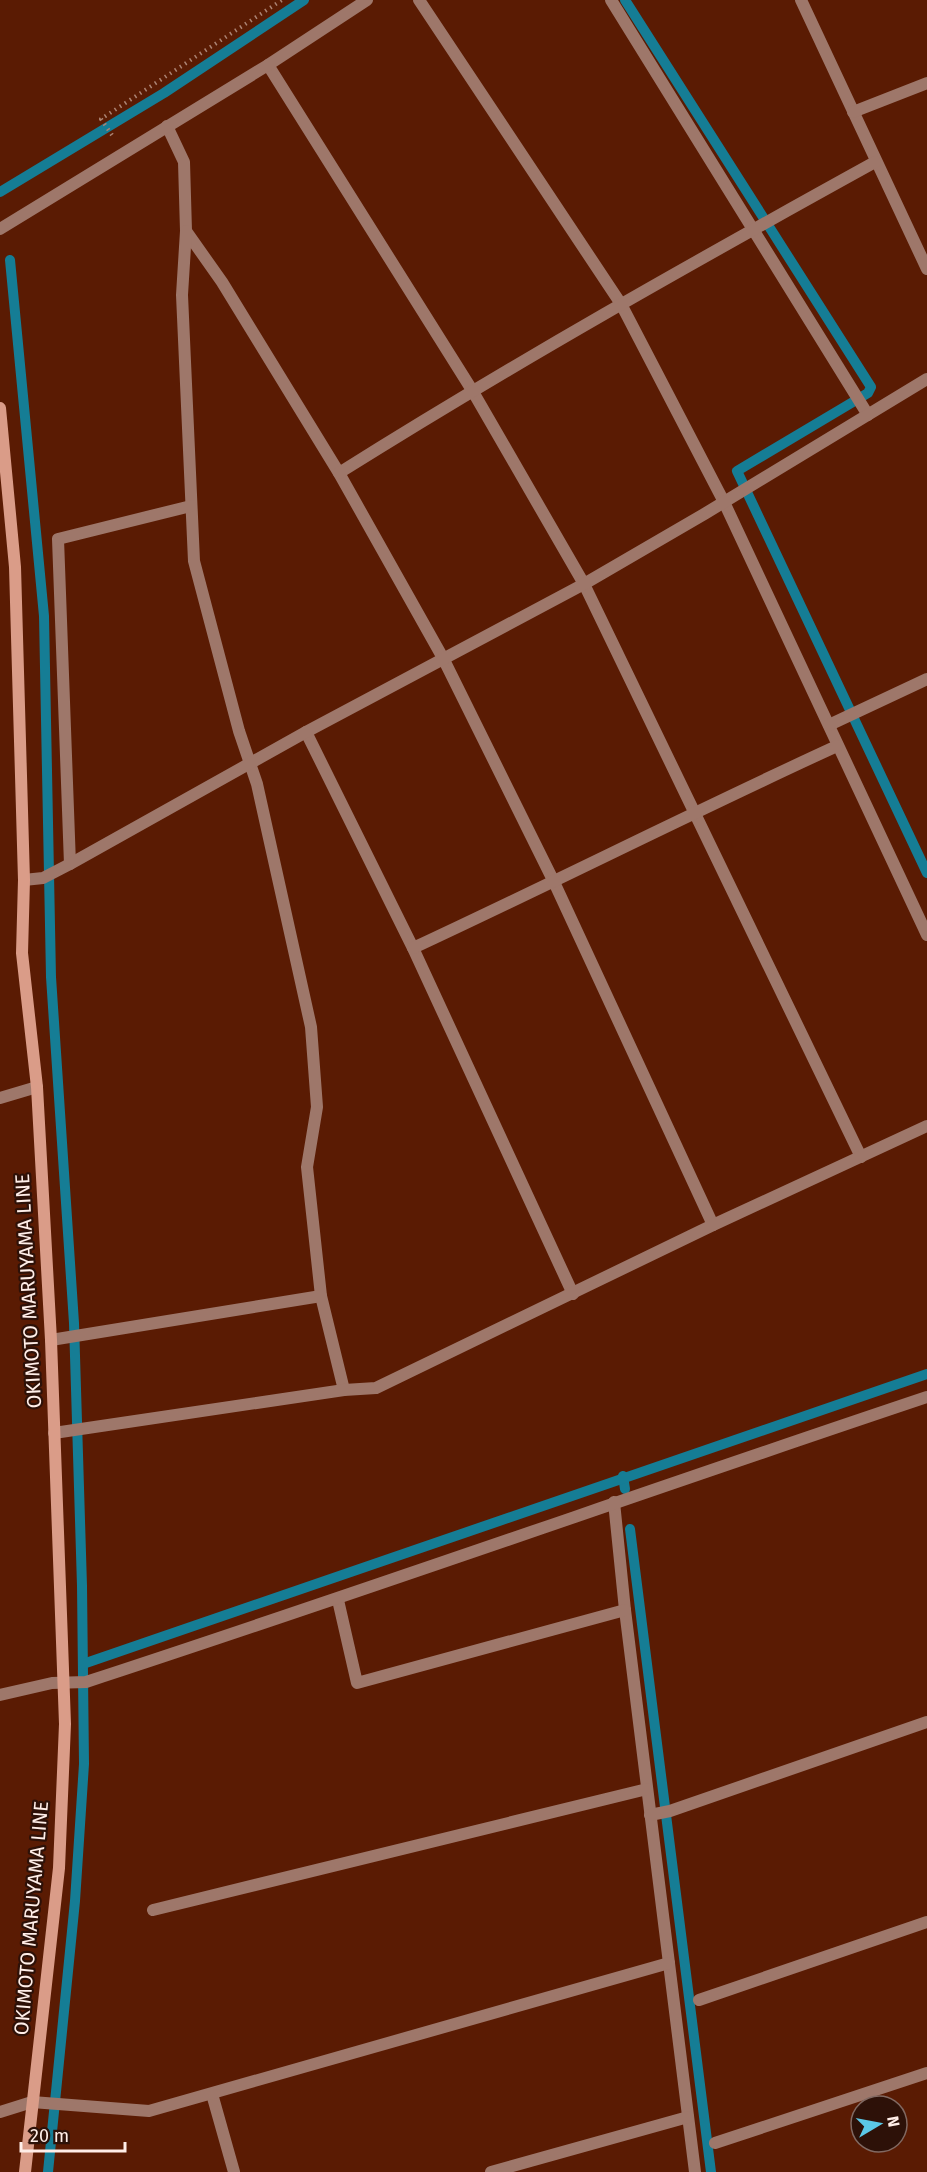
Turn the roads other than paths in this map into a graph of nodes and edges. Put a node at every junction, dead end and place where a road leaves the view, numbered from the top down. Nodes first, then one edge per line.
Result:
1 (367, 0) edge
2 (419, 0) edge
3 (611, 0) edge
4 (801, 0) edge
5 (268, 65) junction
6 (927, 83) edge
7 (853, 112) junction
8 (167, 126) junction
9 (875, 162) junction
10 (762, 224) junction
11 (0, 229) edge
12 (186, 231) junction
13 (927, 269) edge
14 (621, 304) junction
15 (927, 379) edge
16 (472, 390) junction
17 (0, 408) edge
18 (868, 415) junction
19 (339, 473) junction
20 (724, 502) junction
21 (191, 506) junction
22 (584, 584) junction
23 (443, 658) junction
24 (927, 679) edge
25 (829, 726) junction
26 (306, 732) junction
27 (837, 746) junction
28 (250, 764) junction
29 (695, 811) junction
30 (65, 867) junction
31 (24, 880) junction
32 (554, 882) junction
33 (927, 934) edge
34 (413, 948) junction
35 (37, 1087) junction
36 (0, 1098) edge
37 (927, 1126) edge
38 (861, 1157) junction
39 (713, 1225) junction
40 (573, 1294) junction
41 (321, 1296) junction
42 (51, 1340) junction
43 (344, 1390) junction
44 (927, 1397) edge
45 (54, 1433) junction
46 (614, 1502) junction
47 (338, 1600) junction
48 (625, 1610) junction
49 (63, 1683) junction
50 (0, 1695) edge
51 (927, 1722) edge
52 (647, 1789) junction
53 (660, 1813) junction
54 (153, 1910) dead end
55 (927, 1922) edge
56 (669, 1963) junction
57 (699, 2000) dead end
58 (927, 2073) edge
59 (212, 2094) junction
60 (32, 2102) junction
61 (0, 2112) edge
62 (688, 2117) junction
63 (715, 2143) dead end
64 (25, 2172) edge
65 (234, 2172) edge
66 (491, 2172) edge
67 (695, 2172) edge

1 - 5 street
2 - 14 street
3 - 10 street
4 - 7 street
5 - 8 street
5 - 16 street
6 - 7 street
7 - 9 street
8 - 11 street
8 - 12 street
9 - 10 street
9 - 13 street
10 - 14 street
10 - 18 street
12 - 19 street
12 - 21 street
14 - 16 street
14 - 20 street
15 - 18 street
16 - 19 street
16 - 22 street
17 - 31 main road, OKIMOTO MARUYAMA LINE
18 - 20 street
19 - 23 street
20 - 22 street
20 - 25 street
21 - 28 street
21 - 30 street
22 - 23 street
22 - 29 street
23 - 26 street
23 - 32 street
24 - 25 street
25 - 27 street
26 - 28 street
26 - 34 street
27 - 29 street
27 - 33 street
28 - 30 street
28 - 41 street
29 - 32 street
29 - 38 street
30 - 31 street
31 - 35 main road, OKIMOTO MARUYAMA LINE
32 - 34 street
32 - 39 street
34 - 40 street
35 - 36 street
35 - 42 main road, OKIMOTO MARUYAMA LINE
37 - 38 street
38 - 39 street
39 - 40 street
40 - 43 street
41 - 42 street
41 - 43 street
42 - 45 main road, OKIMOTO MARUYAMA LINE
43 - 45 street
44 - 46 street
45 - 49 main road, OKIMOTO MARUYAMA LINE
46 - 47 street
46 - 48 street
47 - 48 street
47 - 49 street
48 - 52 street
49 - 50 street
49 - 60 main road, OKIMOTO MARUYAMA LINE
51 - 53 street
52 - 53 street
52 - 54 street
53 - 56 street
55 - 57 street
56 - 59 street
56 - 62 street
58 - 63 street
59 - 60 street
59 - 65 street
60 - 61 street
60 - 64 main road, OKIMOTO MARUYAMA LINE
62 - 66 street
62 - 67 street

